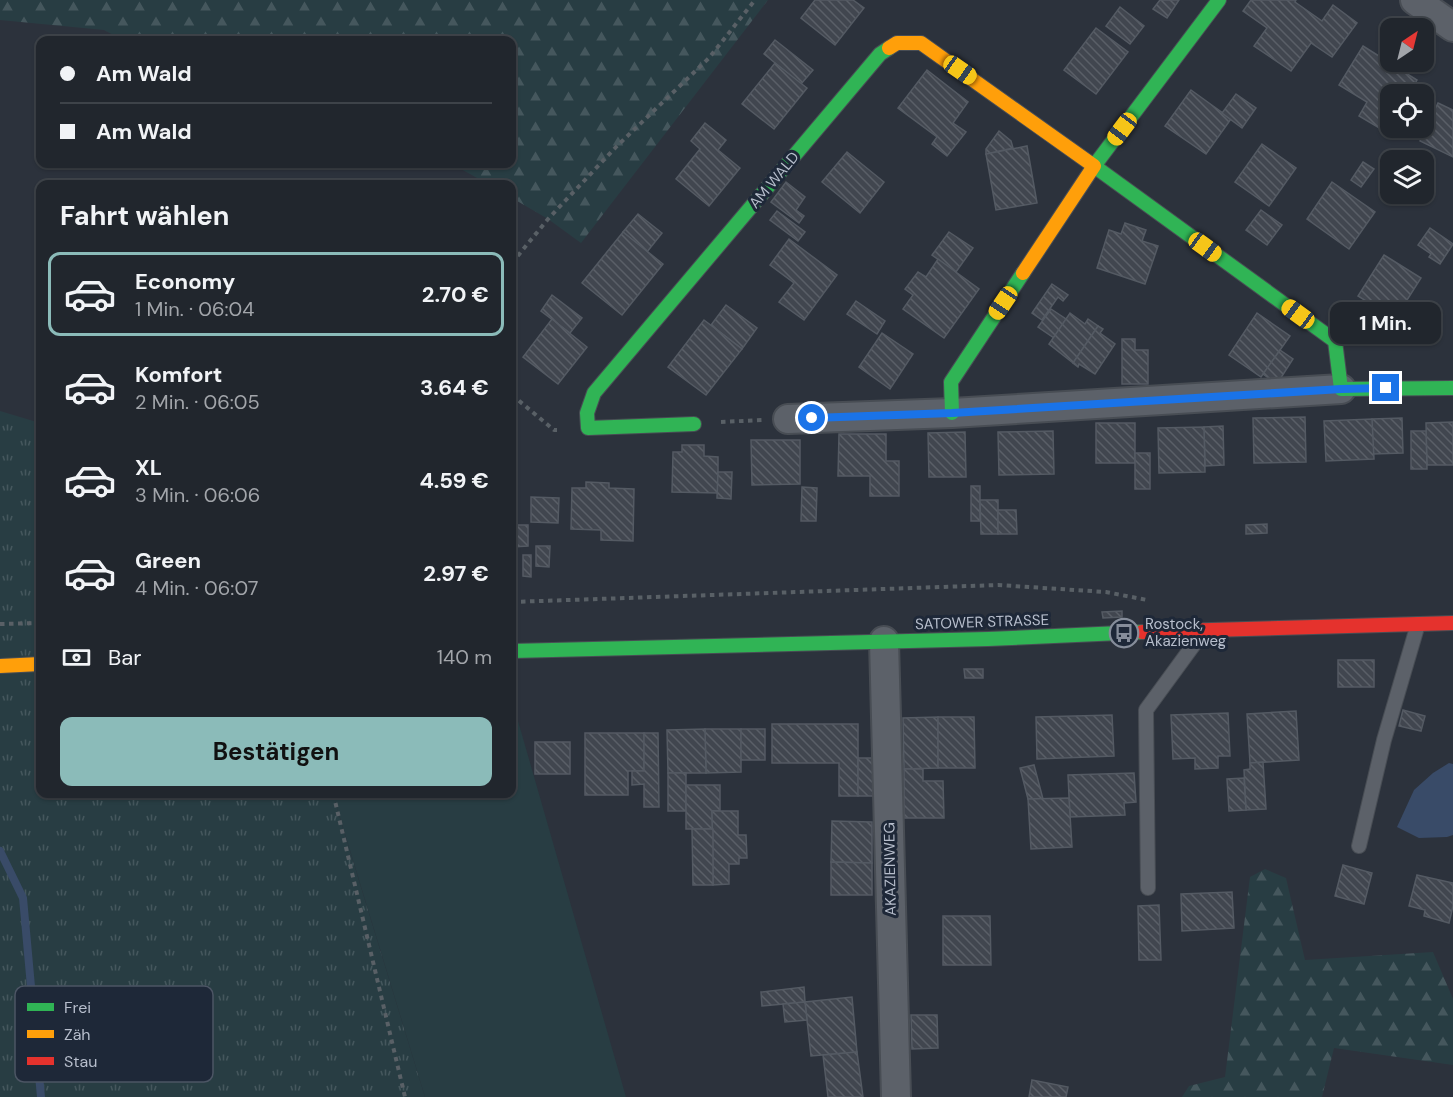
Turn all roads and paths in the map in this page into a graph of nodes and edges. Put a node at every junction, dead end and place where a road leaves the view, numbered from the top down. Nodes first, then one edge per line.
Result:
1 (754, 0) edge
2 (1219, 0) edge
3 (1414, 0) edge
4 (1453, 27) edge
5 (1094, 166) junction
6 (516, 258) edge
7 (1453, 388) edge
8 (1341, 389) junction
9 (516, 398) edge
10 (952, 413) junction
11 (788, 419) joint
12 (694, 424) joint
13 (588, 428) junction
14 (516, 602) edge
15 (1157, 602) dead end
16 (36, 623) edge
17 (1453, 623) edge
18 (0, 624) edge
19 (1418, 624) junction
20 (1204, 630) junction
21 (884, 641) junction
22 (516, 651) edge
23 (36, 664) edge
24 (0, 666) edge
25 (335, 798) edge
26 (1359, 846) dead end
27 (1148, 888) dead end
28 (405, 1097) edge
29 (896, 1097) edge

1 - 6 path
2 - 5 street
3 - 4 street
5 - 8 street, AM WALD
5 - 10 street
5 - 13 street, AM WALD
7 - 8 street
8 - 10 street
9 - 13 path
10 - 11 street
11 - 12 path
12 - 13 street
14 - 15 path
16 - 18 path
17 - 19 street, SATOWER STRASSE
19 - 20 street, SATOWER STRASSE
19 - 26 lane
20 - 21 street, SATOWER STRASSE
20 - 27 lane
21 - 22 street, SATOWER STRASSE
21 - 29 street, AKAZIENWEG
23 - 24 street
25 - 28 path

